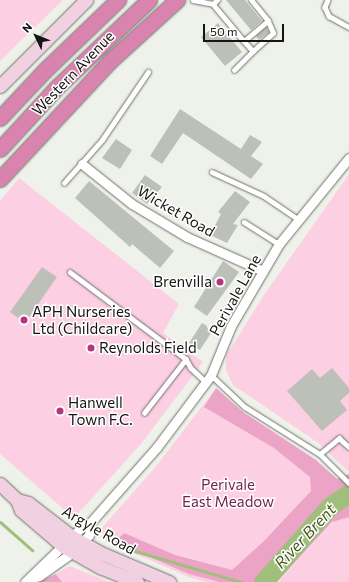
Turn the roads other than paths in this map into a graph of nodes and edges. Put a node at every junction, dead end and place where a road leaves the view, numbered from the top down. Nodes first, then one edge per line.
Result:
1 (86, 0) edge
2 (118, 0) edge
3 (149, 0) edge
4 (177, 0) edge
5 (193, 0) edge
6 (217, 0) edge
7 (251, 0) edge
8 (328, 0) edge
9 (213, 4) junction
10 (268, 21) junction
11 (349, 27) edge
12 (244, 40) junction
13 (253, 51) junction
14 (234, 70) dead end
15 (148, 72) dead end
16 (0, 86) edge
17 (0, 118) edge
18 (0, 149) edge
19 (349, 158) edge
20 (82, 164) junction
21 (212, 172) dead end
22 (0, 179) edge
23 (64, 183) dead end
24 (298, 219) junction
25 (244, 222) dead end
26 (280, 244) junction
27 (263, 271) junction
28 (70, 272) dead end
29 (186, 359) junction
30 (209, 379) junction
31 (144, 413) dead end
32 (349, 447) edge
33 (320, 454) junction
34 (0, 484) edge
35 (349, 484) edge
36 (17, 500) junction
37 (78, 540) junction
38 (68, 549) junction
39 (27, 580) edge
40 (137, 582) edge
41 (169, 582) edge

1 - 16 main road
2 - 17 highway, Western Avenue
3 - 18 highway, Western Avenue
4 - 22 highway
5 - 9 lane
6 - 9 lane
7 - 10 lane
8 - 11 lane
9 - 12 lane
10 - 12 lane
10 - 13 lane
12 - 13 lane
13 - 14 lane
15 - 20 lane
19 - 24 street, Perivale Lane
20 - 23 lane
20 - 27 street, Wicket Road
21 - 24 lane
24 - 26 street, Perivale Lane
25 - 26 lane
26 - 27 street, Perivale Lane
27 - 30 street, Perivale Lane
28 - 29 lane
29 - 30 lane
29 - 31 lane
30 - 33 lane
30 - 37 street, Perivale Lane
32 - 33 lane
33 - 35 lane
34 - 36 main road, Argyle Road
36 - 37 main road, Argyle Road
36 - 38 main road, Argyle Road
37 - 38 street
37 - 41 main road, Argyle Road
38 - 39 street
38 - 40 main road, Argyle Road

